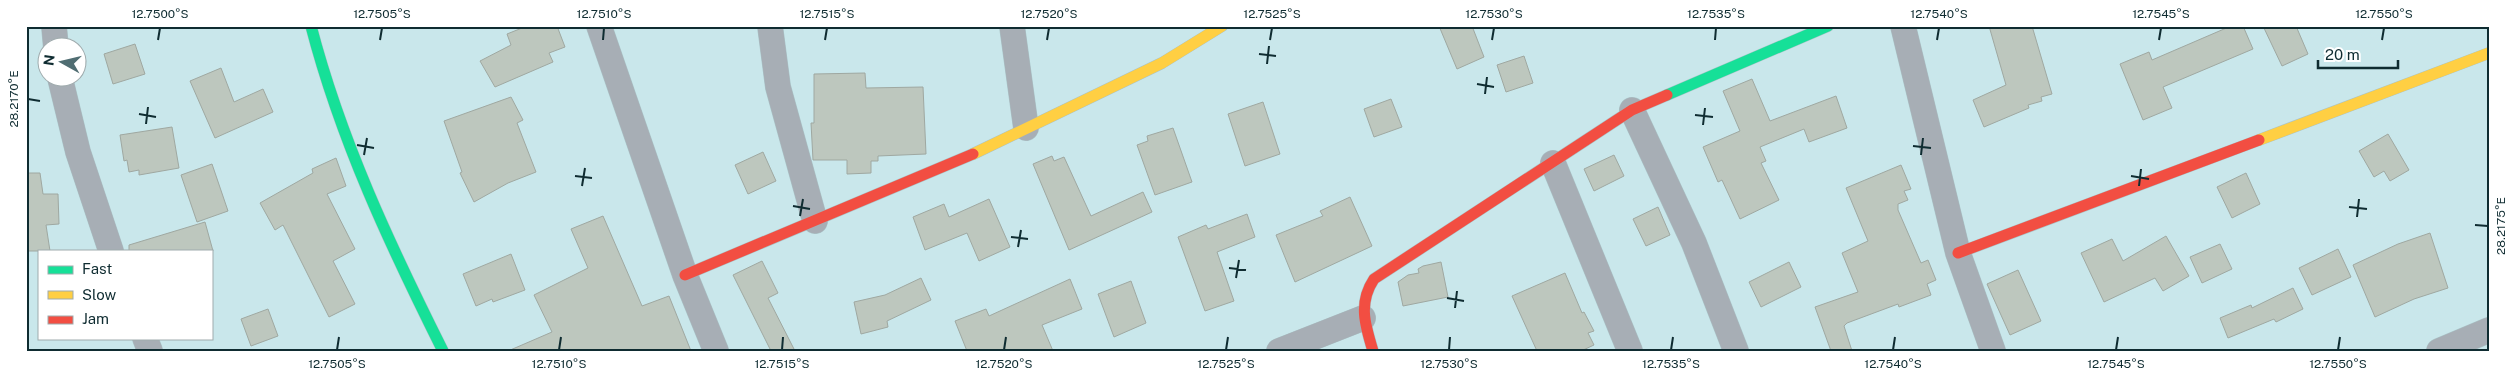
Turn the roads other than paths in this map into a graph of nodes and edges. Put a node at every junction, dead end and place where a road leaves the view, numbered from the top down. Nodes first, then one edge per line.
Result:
1 (311, 26) edge
2 (599, 26) edge
3 (770, 26) edge
4 (1012, 26) edge
5 (1222, 26) edge
6 (1828, 26) edge
7 (1903, 26) edge
8 (2489, 53) edge
9 (62, 88) edge
10 (1632, 110) junction
11 (1026, 128) junction
12 (1553, 163) junction
13 (815, 221) junction
14 (111, 250) edge
15 (1958, 253) junction
16 (685, 275) junction
17 (1363, 318) junction
18 (2489, 330) edge
19 (443, 351) edge
20 (716, 351) edge
21 (1279, 351) edge
22 (1373, 351) edge
23 (1630, 351) edge
24 (1736, 351) edge
25 (1993, 351) edge
26 (2439, 351) edge

1 - 19 street
2 - 16 street
3 - 13 street
4 - 11 street
5 - 11 street
6 - 10 street
7 - 15 street
8 - 15 street
9 - 14 street
10 - 12 street
10 - 24 street
11 - 13 street
12 - 17 street
12 - 23 street
13 - 16 street
15 - 25 street
16 - 20 street
17 - 21 street
17 - 22 street
18 - 26 street

